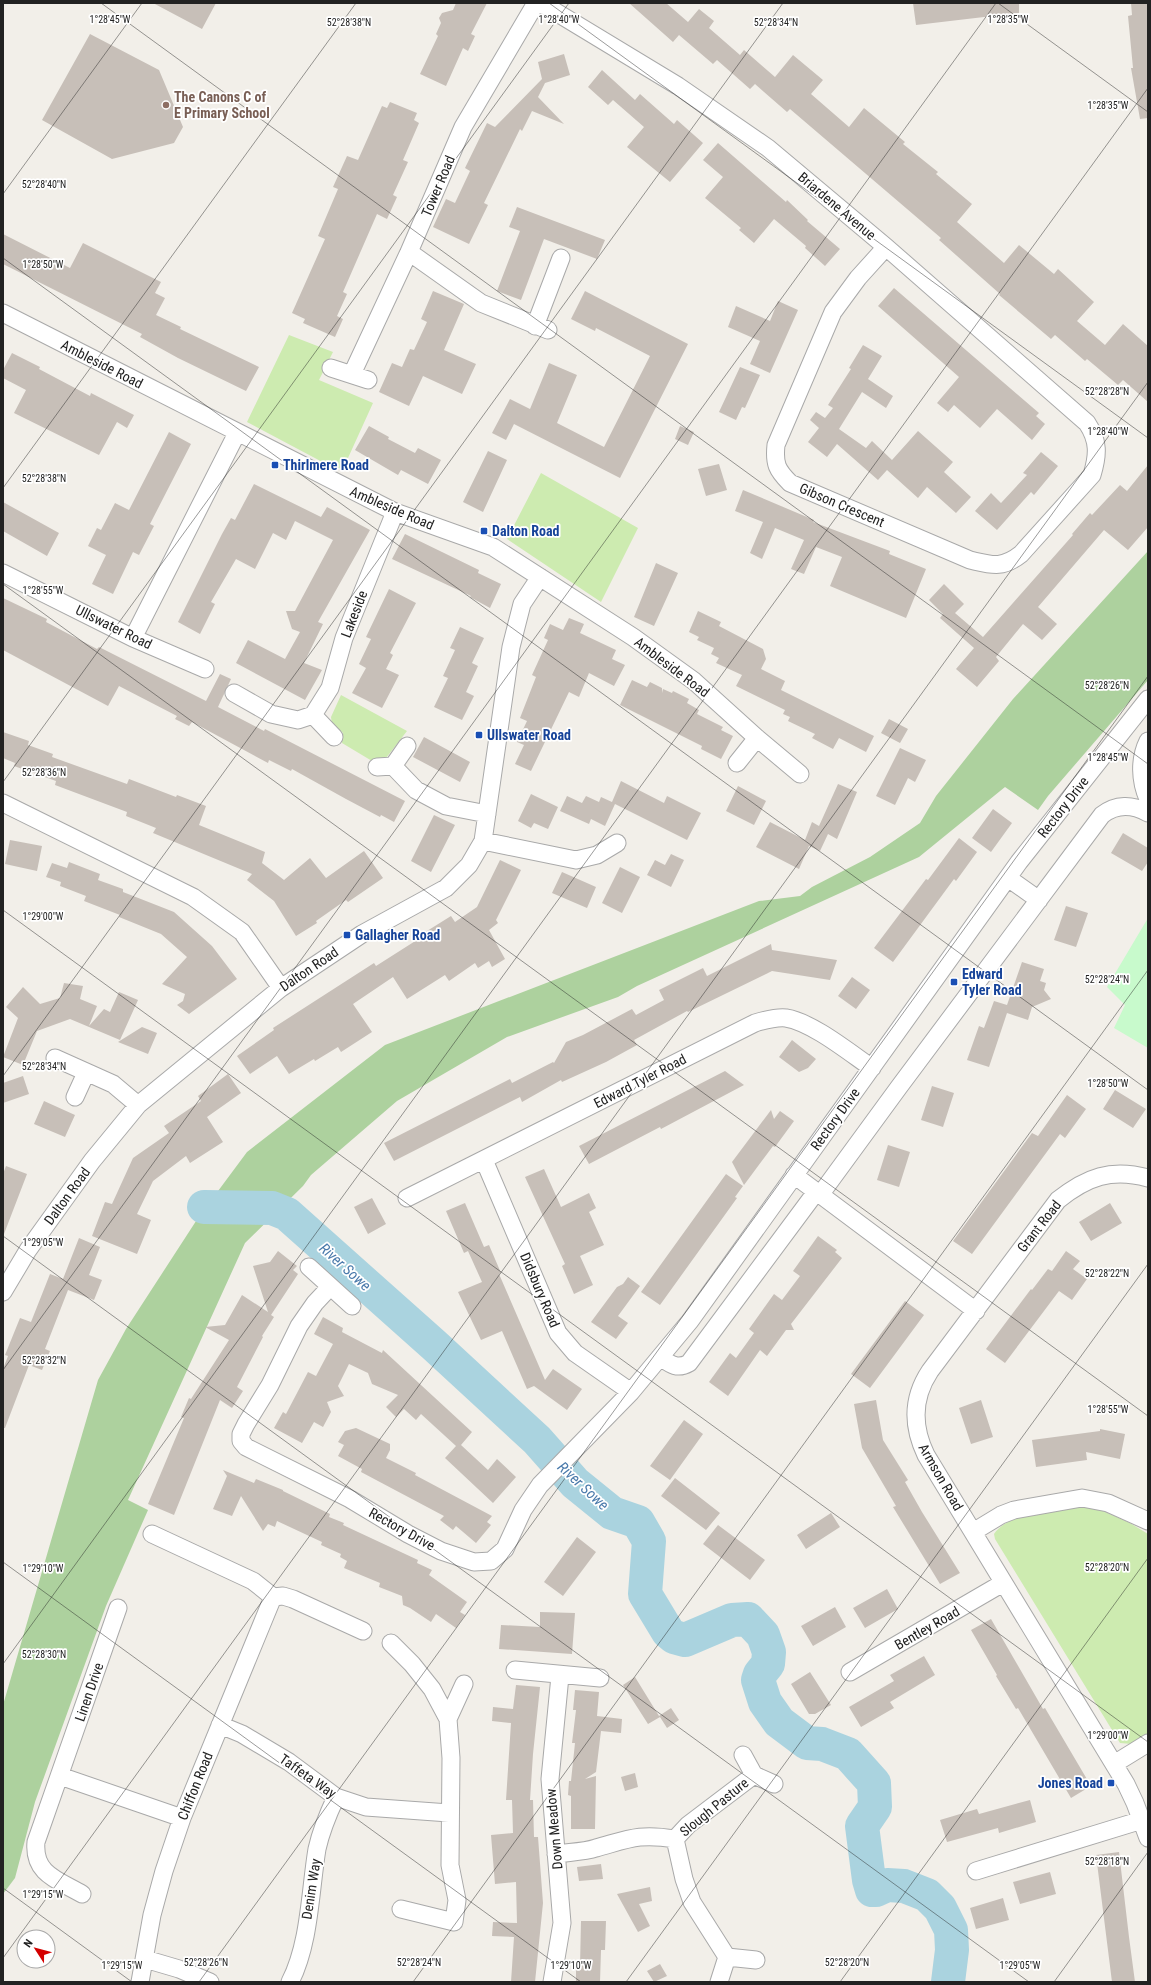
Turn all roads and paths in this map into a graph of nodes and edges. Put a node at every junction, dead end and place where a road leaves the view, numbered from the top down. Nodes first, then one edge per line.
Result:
1 (536, 3) edge
2 (542, 3) edge
3 (886, 247) junction
4 (409, 252) junction
5 (561, 258) dead end
6 (3, 313) edge
7 (331, 368) dead end
8 (352, 374) junction
9 (368, 380) dead end
10 (237, 433) junction
11 (1096, 448) joint
12 (395, 512) junction
13 (3, 573) edge
14 (540, 577) junction
15 (133, 638) junction
16 (205, 669) dead end
17 (234, 693) dead end
18 (1148, 699) edge
19 (313, 715) junction
20 (334, 737) dead end
21 (757, 738) junction
22 (1148, 741) edge
23 (407, 746) dead end
24 (737, 763) dead end
25 (800, 774) dead end
26 (1148, 799) edge
27 (3, 803) edge
28 (1140, 810) edge
29 (487, 814) junction
30 (483, 841) junction
31 (617, 843) dead end
32 (1008, 878) junction
33 (1039, 900) junction
34 (280, 988) junction
35 (55, 1058) dead end
36 (872, 1068) junction
37 (86, 1073) junction
38 (75, 1097) dead end
39 (138, 1105) junction
40 (484, 1160) junction
41 (794, 1175) junction
42 (1148, 1178) edge
43 (818, 1193) junction
44 (407, 1198) dead end
45 (309, 1267) dead end
46 (330, 1287) junction
47 (3, 1292) edge
48 (352, 1306) dead end
49 (976, 1311) junction
50 (660, 1357) junction
51 (630, 1392) junction
52 (1148, 1521) edge
53 (973, 1532) junction
54 (152, 1534) dead end
55 (1003, 1583) junction
56 (274, 1597) junction
57 (118, 1608) dead end
58 (363, 1631) dead end
59 (392, 1643) dead end
60 (515, 1670) dead end
61 (850, 1672) dead end
62 (560, 1676) junction
63 (600, 1678) dead end
64 (464, 1684) dead end
65 (448, 1719) junction
66 (220, 1725) junction
67 (1148, 1743) edge
68 (743, 1755) dead end
69 (1114, 1764) junction
70 (754, 1775) junction
71 (60, 1776) junction
72 (774, 1784) dead end
73 (336, 1797) junction
74 (450, 1813) junction
75 (182, 1818) junction
76 (1142, 1820) junction
77 (1148, 1838) edge
78 (675, 1839) junction
79 (556, 1854) junction
80 (976, 1871) dead end
81 (82, 1894) dead end
82 (401, 1908) dead end
83 (727, 1957) junction
84 (144, 1960) junction
85 (756, 1960) dead end
86 (140, 1982) edge
87 (210, 1982) edge
88 (290, 1982) edge
89 (552, 1982) edge
90 (719, 1982) edge

1 - 4 street, Tower Road
2 - 3 street, Briardene Avenue
3 - 11 street, Briardene Avenue
3 - 11 street, Gibson Crescent
4 - 5 street
4 - 8 street, Tower Road
6 - 10 street, Ambleside Road
7 - 8 street
8 - 9 street
10 - 12 street, Ambleside Road
10 - 15 street
12 - 14 street, Ambleside Road
12 - 19 street, Lakeside
13 - 15 street, Ullswater Road
14 - 21 street, Ambleside Road
14 - 29 street, Dalton Road
15 - 16 street, Ullswater Road
17 - 19 street
18 - 32 street, Rectory Drive
19 - 20 street
21 - 24 street
21 - 25 street, Ambleside Road
22 - 26 street
23 - 29 street
27 - 34 street
28 - 33 street
29 - 30 street, Dalton Road
30 - 31 street
30 - 34 street, Dalton Road
32 - 33 street
32 - 36 street, Rectory Drive
33 - 43 street
34 - 39 street, Dalton Road
35 - 37 street
36 - 40 street, Edward Tyler Road
36 - 41 street, Rectory Drive
37 - 38 street
37 - 39 street
39 - 47 street, Dalton Road
40 - 44 street, Edward Tyler Road
40 - 51 street, Didsbury Road
41 - 43 street
41 - 50 street, Rectory Drive
42 - 49 street, Grant Road
43 - 49 street
43 - 50 street
45 - 46 street
46 - 48 street
46 - 51 street, Rectory Drive
49 - 53 street, Armson Road
50 - 51 street, Rectory Drive
52 - 53 street
53 - 55 street, Armson Road
54 - 56 street
55 - 61 street, Bentley Road
55 - 69 street, Armson Road
56 - 58 street
56 - 66 street, Chiffon Road
57 - 71 street, Linen Drive
59 - 65 street
60 - 62 street
62 - 63 street
62 - 79 street, Down Meadow
64 - 65 street
65 - 74 street
66 - 73 street, Taffeta Way
66 - 75 street, Chiffon Road
67 - 69 street
68 - 70 street, Slough Pasture
69 - 76 street, Armson Road
70 - 72 street, Slough Pasture
70 - 78 street, Slough Pasture
71 - 75 street
71 - 81 street, Linen Drive
73 - 74 street, Taffeta Way
73 - 88 street, Denim Way
74 - 82 street
75 - 84 street, Chiffon Road
76 - 77 street, Armson Road
76 - 80 street
78 - 79 street, Slough Pasture
78 - 83 street
79 - 89 street, Down Meadow
83 - 85 street
83 - 90 street
84 - 86 street, Chiffon Road
84 - 87 street

